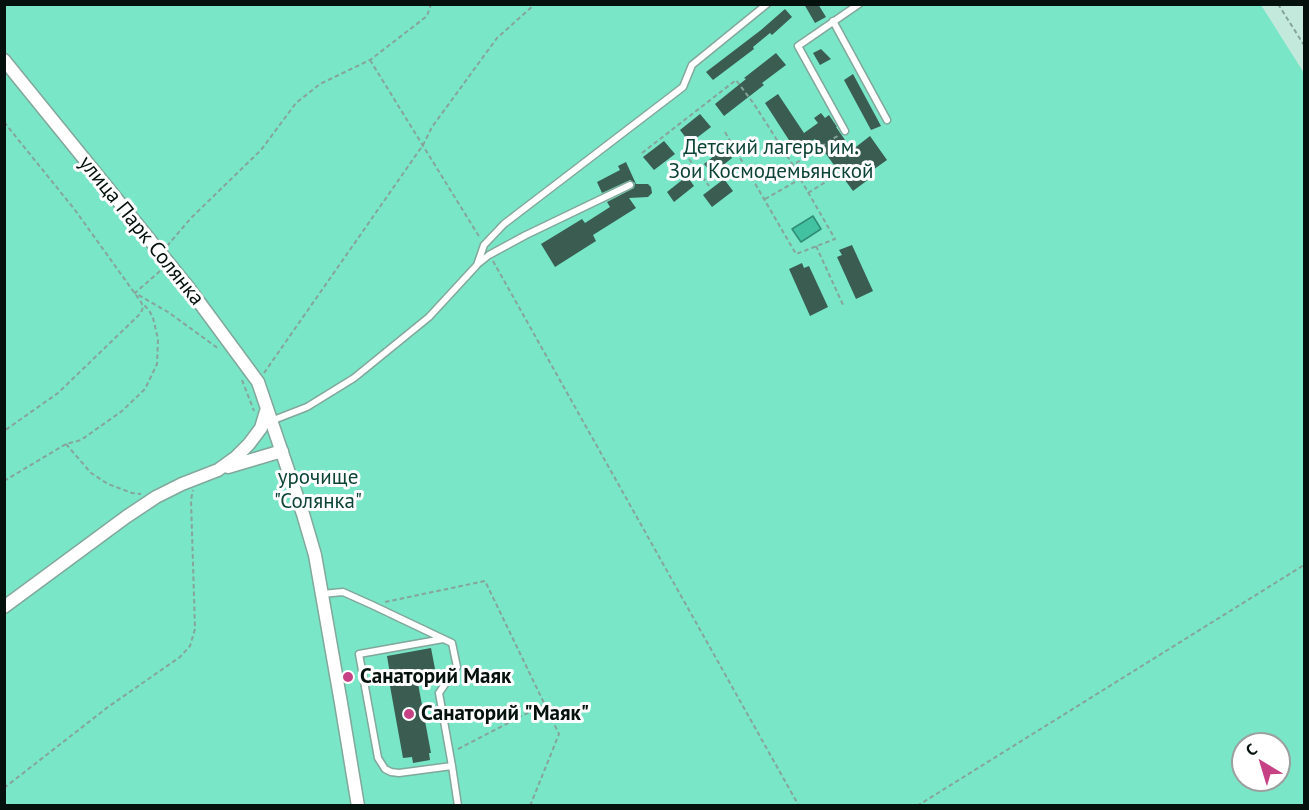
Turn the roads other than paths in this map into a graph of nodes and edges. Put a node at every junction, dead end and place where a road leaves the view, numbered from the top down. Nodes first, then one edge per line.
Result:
1 (767, 4) edge
2 (858, 5) edge
3 (833, 21) junction
4 (4, 60) edge
5 (887, 120) dead end
6 (845, 130) road end
7 (630, 185) dead end
8 (477, 265) junction
9 (266, 424) junction
10 (282, 451) junction
11 (218, 470) junction
12 (322, 594) junction
13 (4, 607) edge
14 (442, 639) junction
15 (452, 766) junction
16 (358, 806) edge
17 (458, 806) edge

1 - 8 lane
2 - 3 lane
3 - 5 lane
3 - 6 lane
4 - 9 street, улица Парк Солянка
7 - 8 lane
8 - 9 lane
9 - 10 street, улица Парк Солянка
9 - 11 street
10 - 11 street
10 - 12 street, улица Парк Солянка
11 - 13 street
12 - 14 lane
12 - 16 street, улица Парк Солянка
14 - 15 lane
14 - 15 lane
15 - 17 lane

